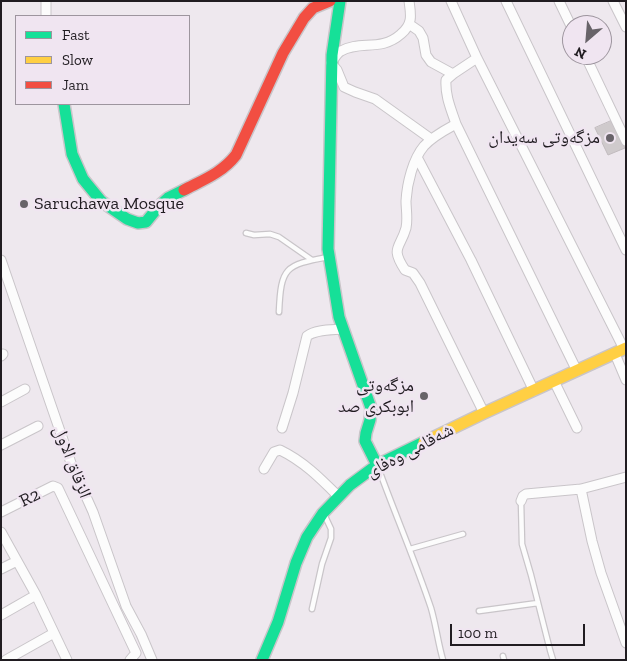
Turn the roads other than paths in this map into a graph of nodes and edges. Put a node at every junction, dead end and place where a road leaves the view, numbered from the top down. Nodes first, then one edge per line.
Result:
1 (46, 1) edge
2 (330, 1) edge
3 (340, 1) edge
4 (409, 1) edge
5 (451, 1) edge
6 (506, 1) edge
7 (560, 1) edge
8 (613, 1) edge
9 (46, 15) edge
10 (566, 15) edge
11 (409, 24) junction
12 (626, 27) edge
13 (477, 58) junction
14 (332, 63) junction
15 (590, 65) edge
16 (452, 74) junction
17 (64, 105) edge
18 (456, 124) junction
19 (432, 139) junction
20 (626, 142) edge
21 (417, 157) junction
22 (246, 233) dead end
23 (626, 250) edge
24 (330, 257) junction
25 (1, 260) edge
26 (312, 260) junction
27 (279, 312) dead end
28 (343, 329) junction
29 (621, 351) edge
30 (577, 372) junction
31 (626, 380) edge
32 (554, 381) junction
33 (25, 389) dead end
34 (534, 391) junction
35 (1, 402) edge
36 (484, 413) junction
37 (38, 426) dead end
38 (282, 428) dead end
39 (577, 428) dead end
40 (1, 445) edge
41 (377, 465) junction
42 (264, 469) dead end
43 (626, 477) edge
44 (581, 489) junction
45 (338, 496) junction
46 (521, 501) joint
47 (1, 512) edge
48 (323, 513) junction
49 (1, 532) edge
50 (463, 534) dead end
51 (410, 549) junction
52 (17, 560) junction
53 (1, 569) edge
54 (36, 595) junction
55 (538, 603) junction
56 (312, 609) dead end
57 (479, 611) dead end
58 (1, 615) edge
59 (54, 633) junction
60 (626, 643) edge
61 (6, 660) edge
62 (67, 660) edge
63 (130, 660) edge
64 (152, 660) edge
65 (262, 660) edge
66 (443, 660) edge
67 (553, 660) edge

1 - 9 street
2 - 17 street
3 - 14 street
4 - 11 street
5 - 13 street
6 - 23 street
7 - 10 street
8 - 12 street
11 - 14 street
11 - 16 street
13 - 16 street
13 - 29 street
14 - 19 street
14 - 24 street
15 - 20 street
16 - 18 street
18 - 19 street
18 - 30 street
19 - 21 street
21 - 34 street
21 - 36 street
22 - 26 lane
24 - 26 lane
24 - 28 street
25 - 64 street, الزقاق الاول
26 - 27 lane
28 - 38 street
28 - 41 street
29 - 30 street, شەقامی وەفای
29 - 31 street
30 - 32 street, شەقامی وەفای
32 - 34 street, شەقامی وەفای
32 - 39 street
33 - 35 street
34 - 36 street, شەقامی وەفای
36 - 41 street, شەقامی وەفای
37 - 40 street
41 - 45 street, شەقامی وەفای
41 - 51 lane
42 - 45 street
43 - 44 street
44 - 46 street
44 - 60 street
45 - 48 street, شەقامی وەفای
46 - 55 lane
47 - 63 street, R2
48 - 56 lane
48 - 65 street, شەقامی وەفای
49 - 52 street
50 - 51 lane
51 - 66 lane
52 - 53 street
52 - 54 street
54 - 58 street
54 - 59 street
55 - 57 lane
55 - 67 lane
59 - 61 street
59 - 62 street

